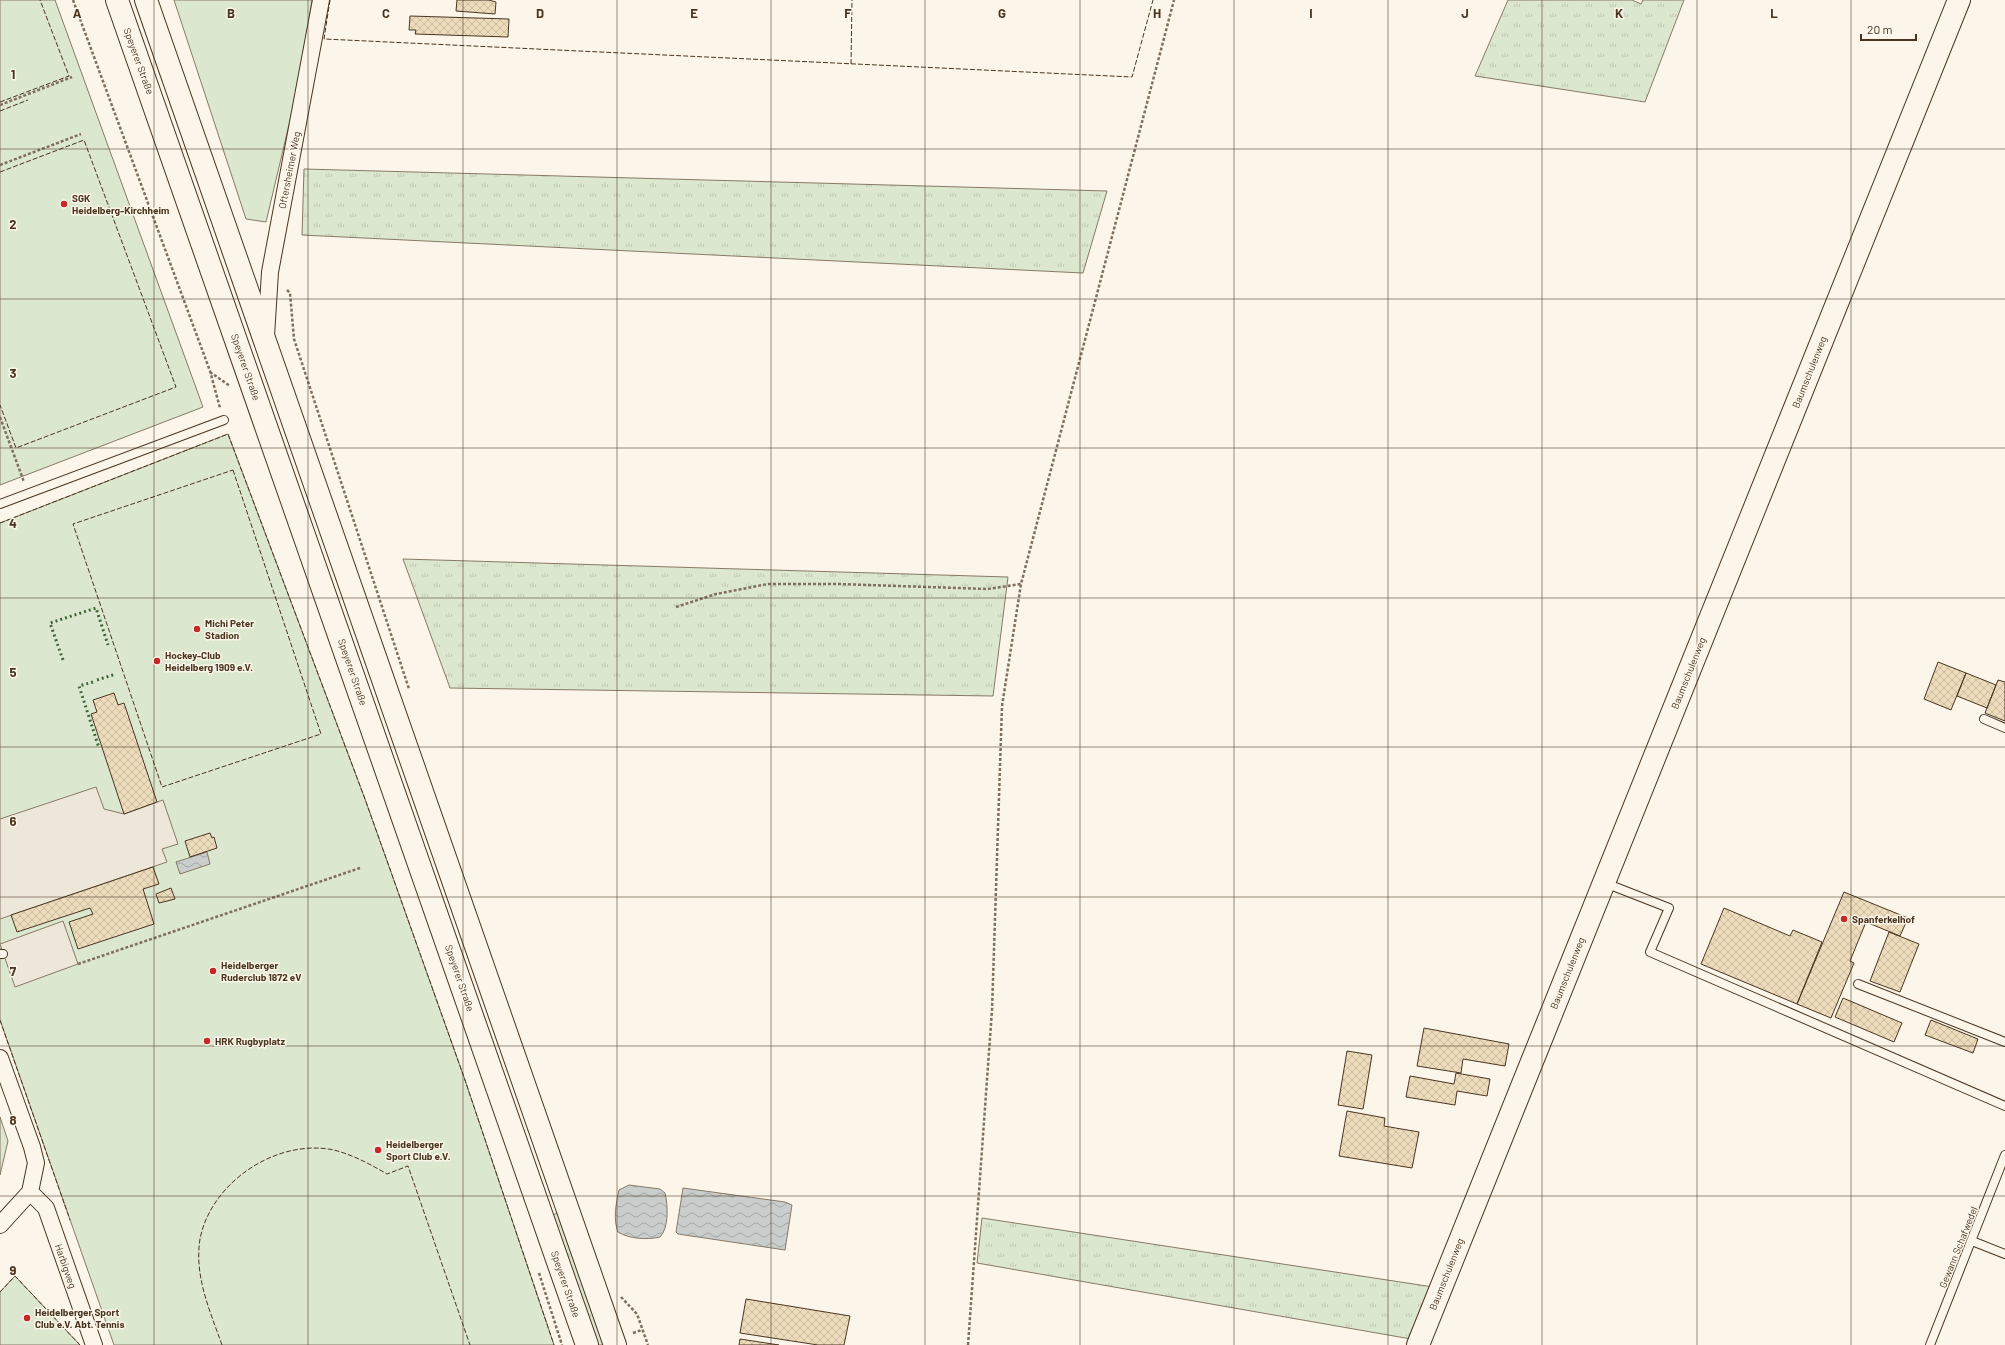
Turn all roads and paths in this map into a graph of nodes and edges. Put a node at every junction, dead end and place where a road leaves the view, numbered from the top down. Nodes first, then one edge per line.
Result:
1 (73, 0) edge
2 (117, 0) edge
3 (146, 0) edge
4 (321, 0) edge
5 (1174, 0) edge
6 (1959, 0) edge
7 (72, 77) dead end
8 (0, 105) edge
9 (81, 134) dead end
10 (0, 165) edge
11 (265, 341) junction
12 (210, 371) junction
13 (231, 386) dead end
14 (0, 417) edge
15 (224, 420) joint
16 (29, 494) junction
17 (0, 504) edge
18 (1021, 584) junction
19 (676, 607) dead end
20 (1984, 719) dead end
21 (2005, 728) edge
22 (360, 868) dead end
23 (1604, 882) junction
24 (78, 964) dead end
25 (1858, 984) dead end
26 (2005, 1042) edge
27 (0, 1058) edge
28 (2005, 1106) edge
29 (2005, 1155) edge
30 (30, 1192) junction
31 (0, 1225) edge
32 (1972, 1241) junction
33 (2005, 1254) edge
34 (538, 1269) dead end
35 (642, 1330) dead end
36 (634, 1333) dead end
37 (94, 1345) edge
38 (562, 1345) edge
39 (587, 1345) edge
40 (616, 1345) edge
41 (968, 1345) edge
42 (1418, 1345) edge
43 (1930, 1345) edge

1 - 12 path
2 - 39 main road, Speyerer Straße
3 - 11 main road
4 - 11 street, Oftersheimer Weg
5 - 18 path
6 - 23 main road, Baumschulenweg
7 - 8 path
9 - 10 path
11 - 40 main road
12 - 13 path
12 - 15 path
14 - 16 path
15 - 16 lane
16 - 17 lane
18 - 19 path
18 - 41 path
20 - 21 lane
22 - 24 path
23 - 28 lane
23 - 42 main road, Baumschulenweg
25 - 26 lane
27 - 30 street
29 - 32 lane, Gewann Schafwedel
30 - 31 street
30 - 37 street, Harbigweg
32 - 33 lane
32 - 43 lane, Gewann Schafwedel
34 - 38 path
35 - 36 path

